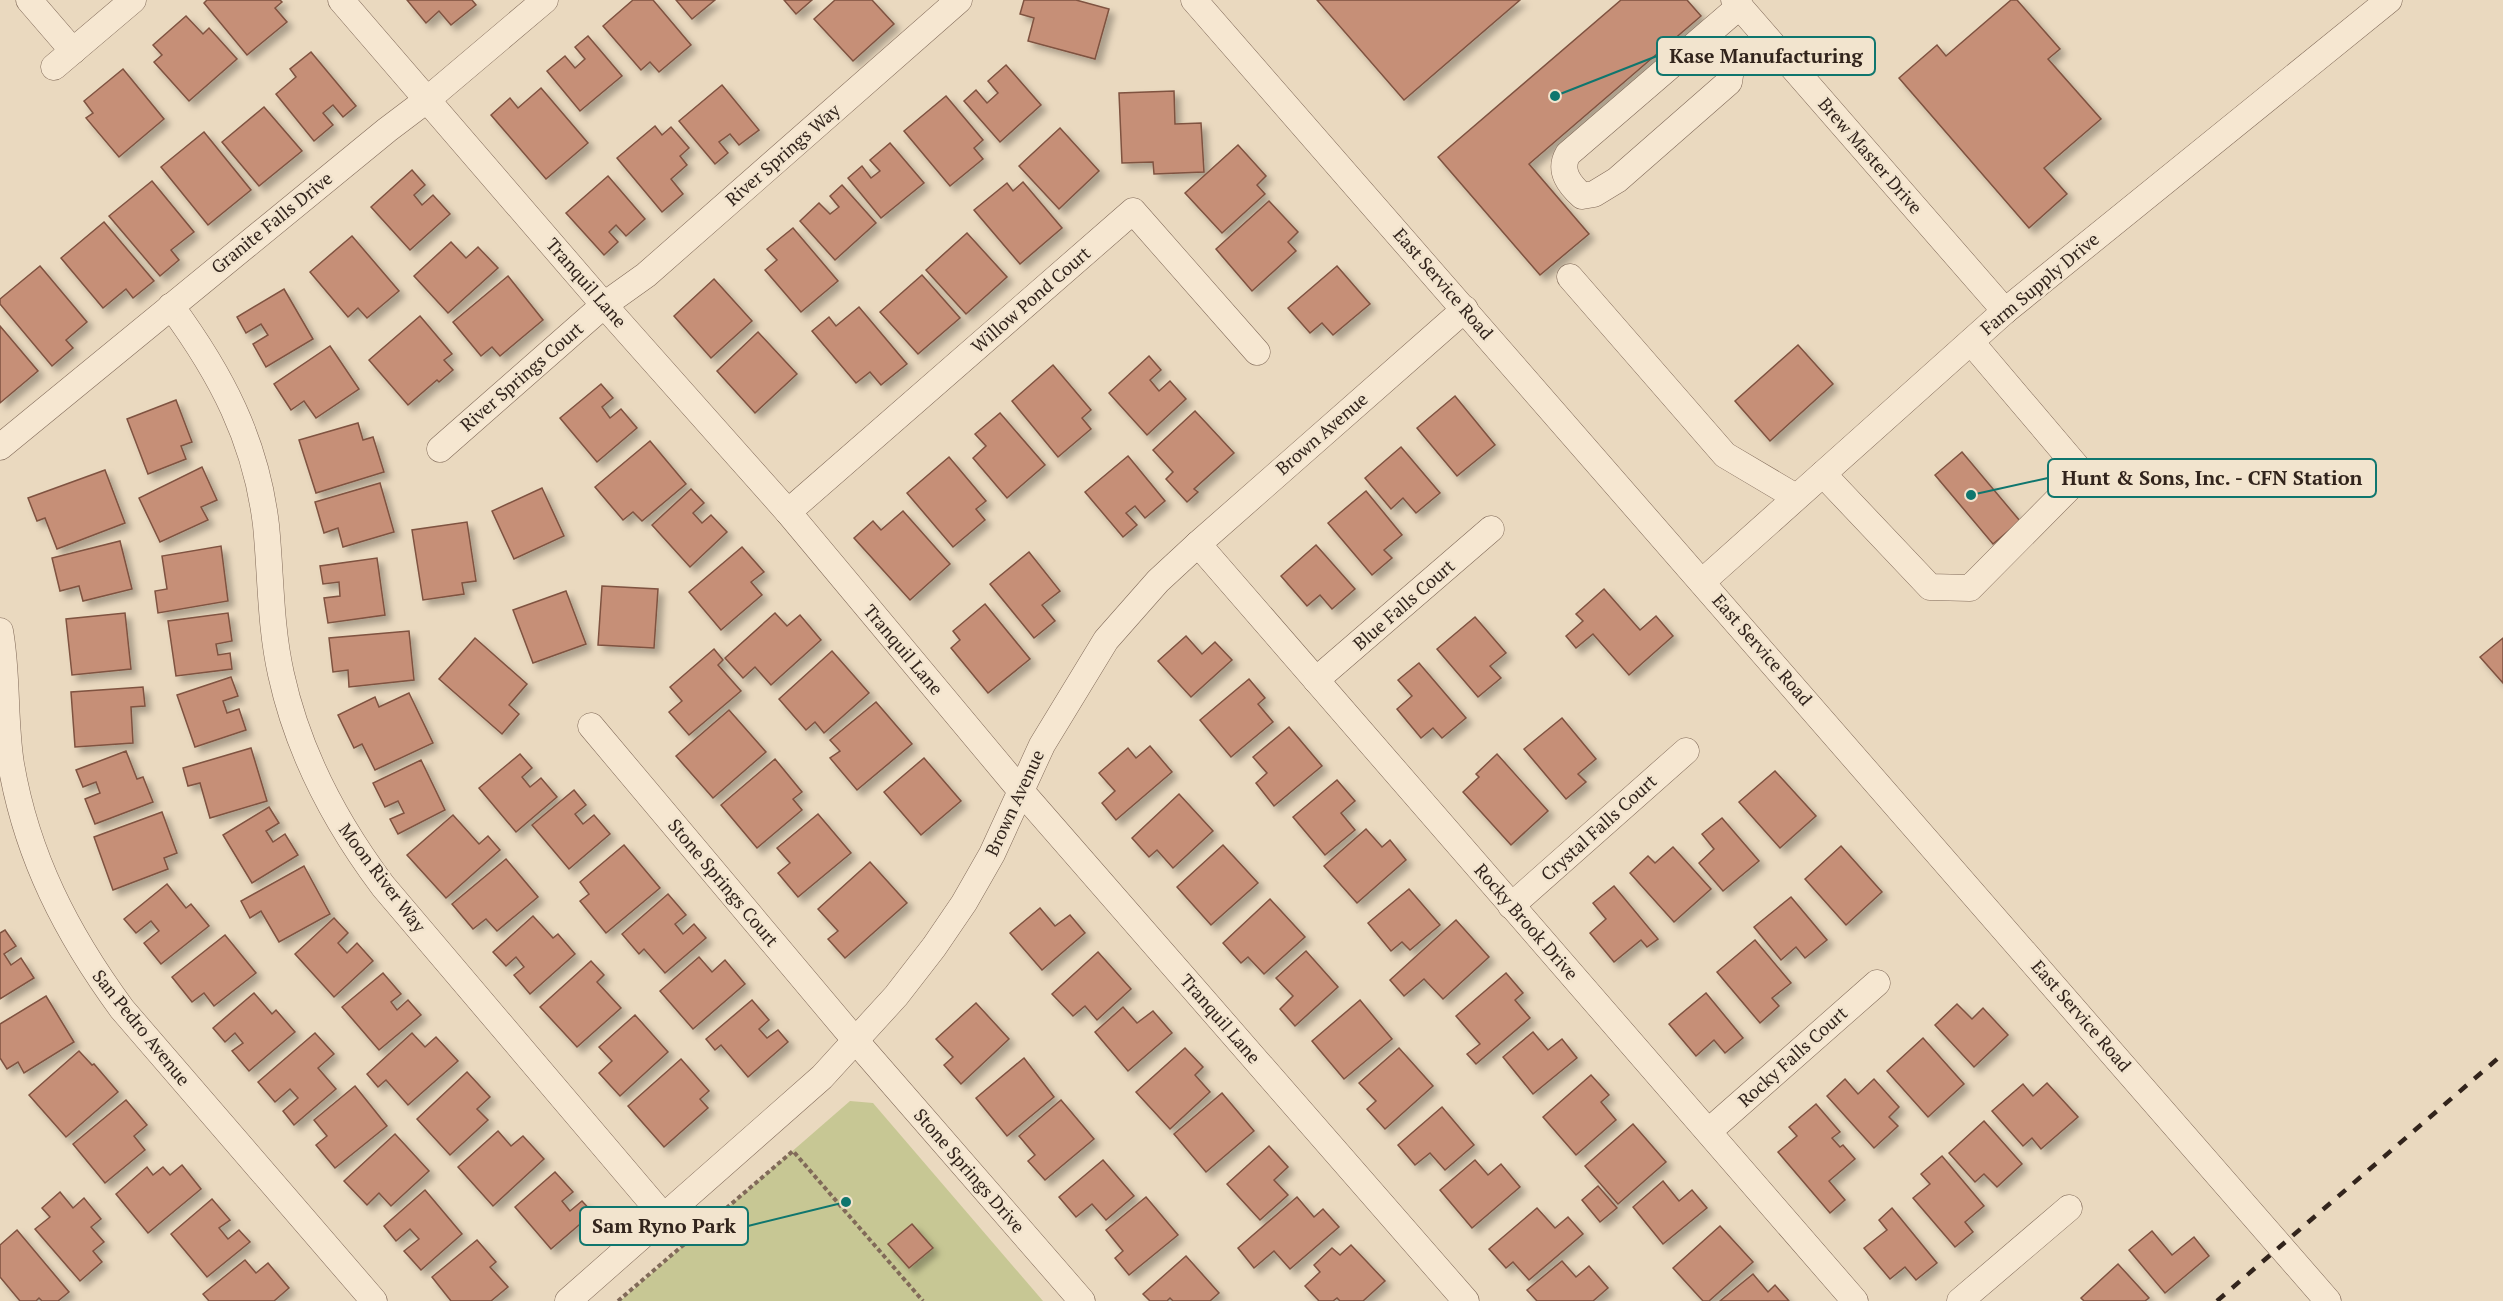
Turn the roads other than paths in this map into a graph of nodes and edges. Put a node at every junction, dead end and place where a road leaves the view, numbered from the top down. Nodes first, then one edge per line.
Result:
1 (29, 0) edge
2 (133, 0) edge
3 (341, 0) edge
4 (545, 0) edge
5 (959, 0) edge
6 (1194, 0) edge
7 (2389, 0) edge
8 (1737, 3) edge
9 (1703, 38) junction
10 (73, 51) junction
11 (54, 68) dead end
12 (428, 99) junction
13 (1570, 278) dead end
14 (604, 305) junction
15 (171, 306) junction
16 (1465, 309) junction
17 (2005, 311) junction
18 (1971, 342) junction
19 (1257, 352) dead end
20 (0, 447) edge
21 (440, 449) dead end
22 (1823, 474) junction
23 (1796, 497) junction
24 (788, 512) junction
25 (1491, 529) dead end
26 (1198, 544) junction
27 (1702, 582) junction
28 (0, 631) edge
29 (1316, 680) junction
30 (591, 726) dead end
31 (1686, 751) dead end
32 (1021, 791) junction
33 (1511, 906) junction
34 (1877, 983) dead end
35 (855, 1040) junction
36 (1709, 1131) junction
37 (2068, 1208) dead end
38 (664, 1218) junction
39 (374, 1301) edge
40 (568, 1301) edge
41 (1082, 1301) edge
42 (1466, 1301) edge
43 (1855, 1301) edge
44 (1960, 1301) edge
45 (2328, 1301) edge

1 - 10 street
2 - 10 street
3 - 12 street, Tranquil Lane
4 - 12 street, Granite Falls Drive
5 - 14 street, River Springs Way
6 - 16 street, East Service Road
7 - 17 street, Farm Supply Drive
8 - 9 street
8 - 17 street, Brew Master Drive
9 - 9 street
10 - 11 street
12 - 14 street, Tranquil Lane
12 - 15 street, Granite Falls Drive
13 - 23 street
14 - 21 street, River Springs Court
14 - 24 street, Tranquil Lane
15 - 20 street, Granite Falls Drive
15 - 38 street, Moon River Way
16 - 26 street, Brown Avenue
16 - 27 street, East Service Road
17 - 18 street, Farm Supply Drive
18 - 22 street, Farm Supply Drive
18 - 22 street
19 - 24 street, Willow Pond Court
22 - 23 street, Farm Supply Drive
23 - 27 street, Farm Supply Drive
24 - 32 street, Tranquil Lane
25 - 29 street, Blue Falls Court
26 - 29 street, Rocky Brook Drive
26 - 32 street, Brown Avenue
27 - 45 street, East Service Road
28 - 39 street, San Pedro Avenue
29 - 33 street, Rocky Brook Drive
30 - 35 street, Stone Springs Court
31 - 33 street, Crystal Falls Court
32 - 35 street, Brown Avenue
32 - 42 street, Tranquil Lane
33 - 36 street, Rocky Brook Drive
34 - 36 street, Rocky Falls Court
35 - 38 street, Brown Avenue
35 - 41 street, Stone Springs Drive
36 - 43 street, Rocky Brook Drive
37 - 44 street
38 - 40 street, Brown Avenue

